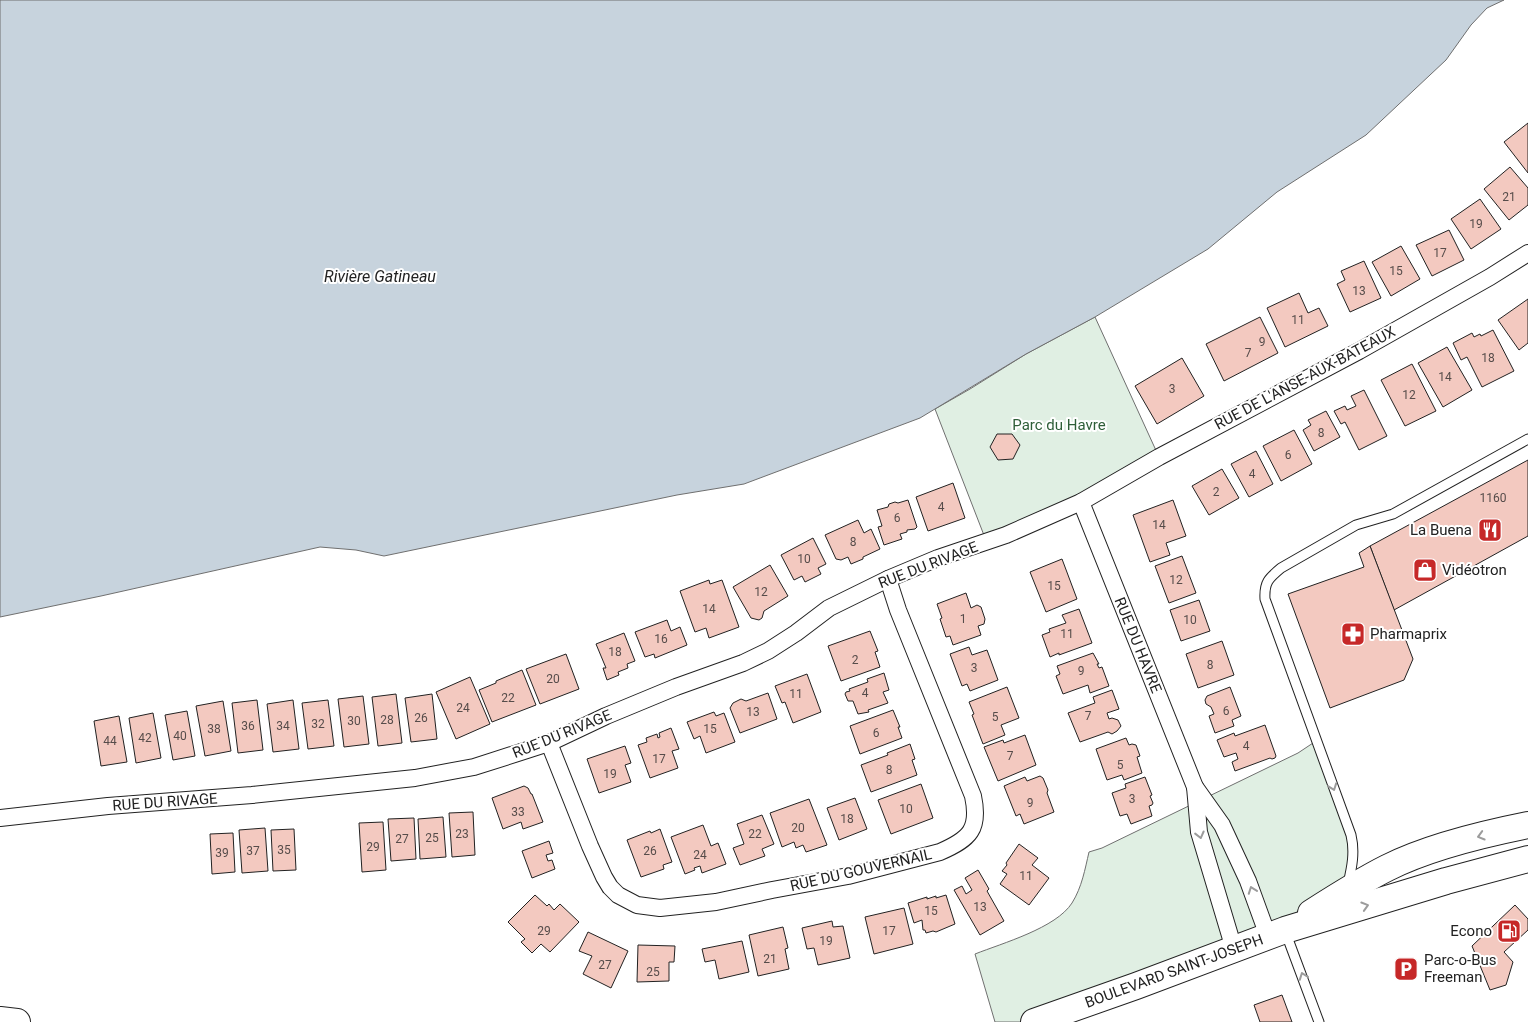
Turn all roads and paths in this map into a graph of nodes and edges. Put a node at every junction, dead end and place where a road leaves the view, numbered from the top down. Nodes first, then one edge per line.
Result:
1 (1528, 253) edge
2 (1528, 439) edge
3 (1081, 502) junction
4 (888, 579) junction
5 (549, 743) junction
6 (1195, 787) junction
7 (0, 818) edge
8 (1528, 825) edge
9 (1528, 859) edge
10 (1346, 891) junction
11 (1277, 933) junction
12 (1234, 949) junction
13 (0, 1020) edge
14 (17, 1022) edge
15 (1034, 1022) edge
16 (1319, 1022) edge

1 - 3 street, RUE DE L'ANSE-AUX-BATEAUX
2 -> 10 lane
3 - 4 street, RUE DU RIVAGE
3 - 6 street, RUE DU HAVRE
4 - 5 street, RUE DU RIVAGE
4 - 5 street, RUE DU GOUVERNAIL
5 - 7 street, RUE DU RIVAGE
11 -> 6 street, RUE DU HAVRE
6 -> 12 street, RUE DU HAVRE
8 -> 10 main road, BOULEVARD SAINT-JOSEPH
11 -> 9 main road, BOULEVARD SAINT-JOSEPH
10 - 11 main road, BOULEVARD SAINT-JOSEPH
11 - 12 main road, BOULEVARD SAINT-JOSEPH
16 -> 11 lane
12 - 15 main road, BOULEVARD SAINT-JOSEPH
13 - 14 main road

